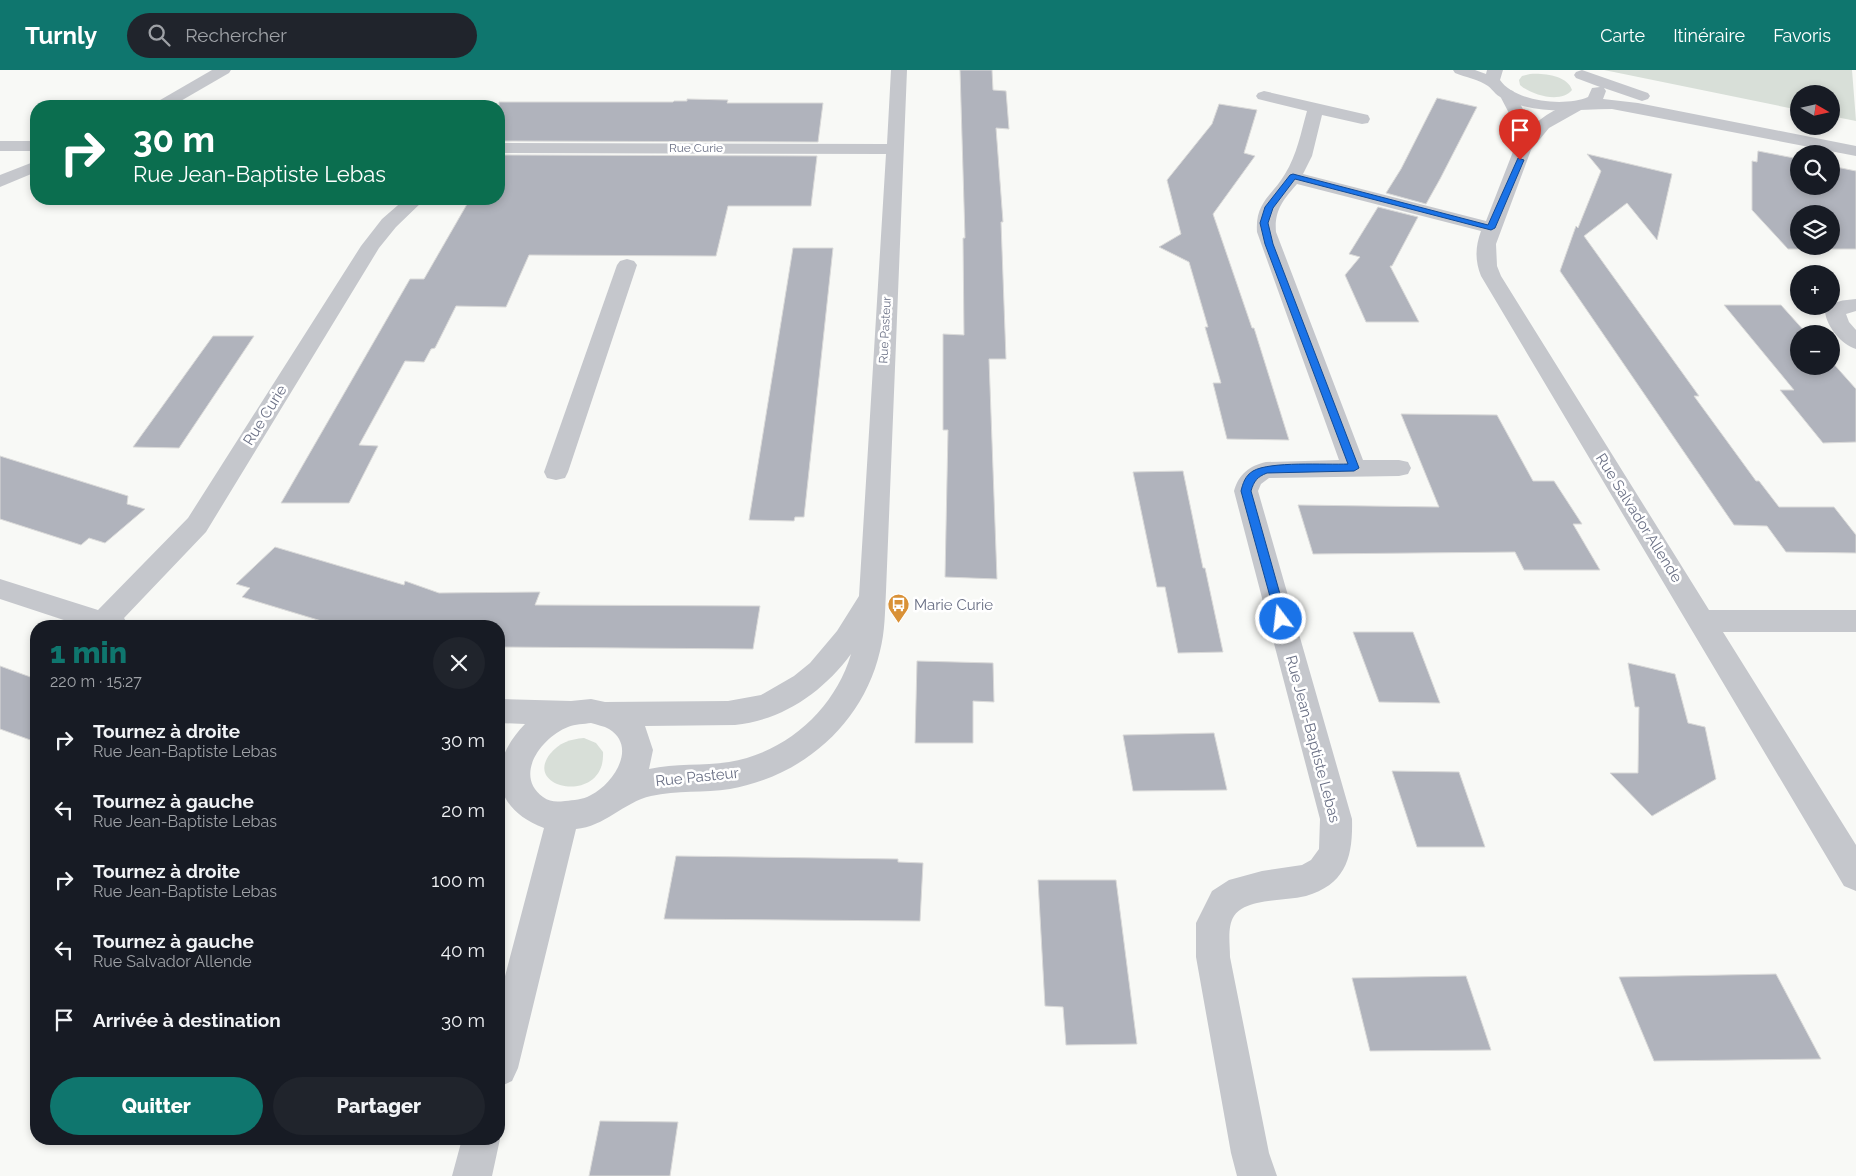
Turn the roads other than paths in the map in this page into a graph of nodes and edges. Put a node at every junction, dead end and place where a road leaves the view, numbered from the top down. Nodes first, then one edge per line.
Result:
1 (224, 70) edge
2 (899, 70) edge
3 (1461, 70) edge
4 (1576, 72) edge
5 (1499, 83) edge
6 (1264, 96) dead end
7 (172, 100) edge
8 (1582, 106) junction
9 (1316, 108) junction
10 (1362, 119) dead end
11 (1815, 142) junction
12 (0, 146) edge
13 (30, 146) edge
14 (505, 148) edge
15 (894, 149) junction
16 (1523, 149) junction
17 (1856, 151) edge
18 (30, 169) edge
19 (1293, 177) junction
20 (0, 182) edge
21 (409, 205) edge
22 (1491, 228) junction
23 (627, 264) dead end
24 (1856, 305) edge
25 (1856, 342) edge
26 (1354, 468) junction
27 (1399, 468) dead end
28 (556, 472) dead end
29 (0, 588) edge
30 (873, 591) junction
31 (97, 620) edge
32 (113, 620) edge
33 (1702, 621) junction
34 (1856, 621) edge
35 (505, 711) edge
36 (573, 713) junction
37 (608, 714) junction
38 (507, 776) edge
39 (619, 793) junction
40 (563, 816) junction
41 (1856, 876) edge
42 (505, 1044) edge
43 (480, 1145) edge
44 (472, 1176) edge
45 (1258, 1176) edge

1 - 7 street
2 - 15 street, Rue Pasteur
3 - 5 street
4 - 8 street
4 - 11 street
5 - 8 street
5 - 16 street
6 - 9 street
8 - 11 street
8 - 16 street
9 - 10 street
9 - 19 street
11 - 17 street
12 - 13 street
14 - 15 street, Rue Curie
15 - 30 street, Rue Pasteur
16 - 22 street, Rue Salvador Allende
18 - 20 street
19 - 22 street
19 - 26 street
21 - 32 street, Rue Curie
22 - 33 street, Rue Salvador Allende
23 - 28 street
24 - 25 street
26 - 27 street, Rue Jean-Baptiste Lebas
26 - 45 street, Rue Jean-Baptiste Lebas
29 - 31 street, Rue Curie
30 - 37 street, Rue Pasteur
30 - 39 street, Rue Pasteur
33 - 34 street
33 - 41 street, Rue Salvador Allende
35 - 36 street
36 - 37 street, Rue Pasteur
36 - 38 street, Rue Pasteur
37 - 39 street, Rue Pasteur
38 - 40 street, Rue Pasteur
39 - 40 street, Rue Pasteur
40 - 42 street
43 - 44 street

